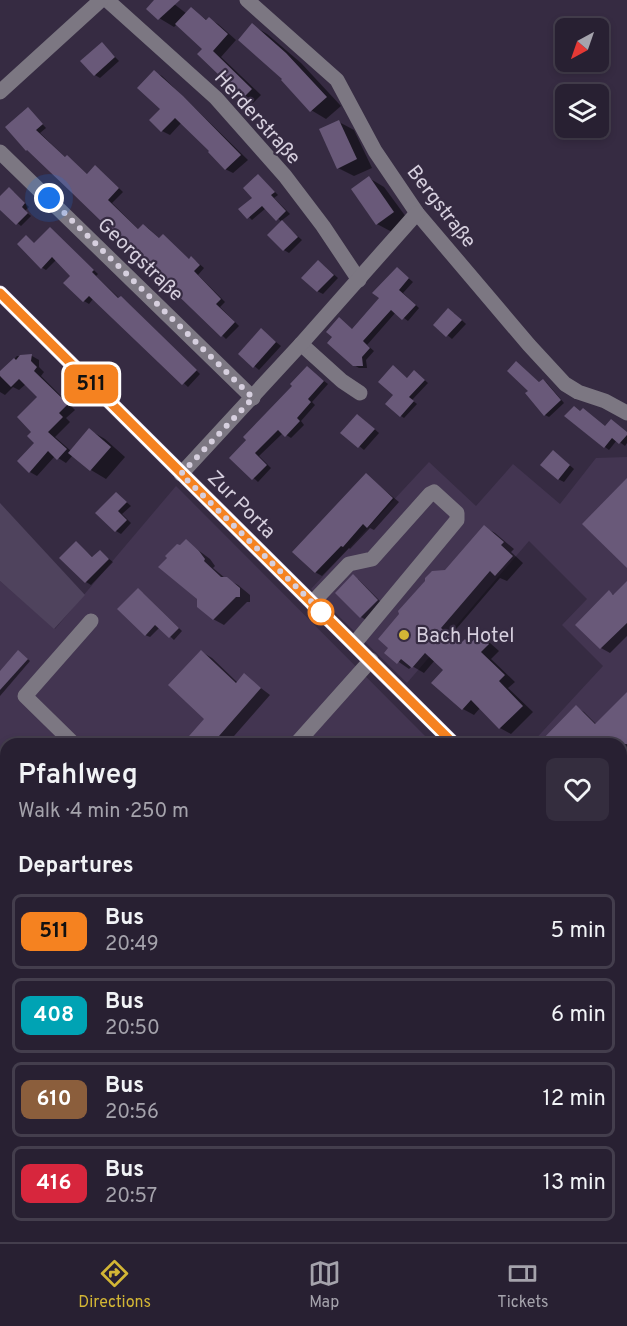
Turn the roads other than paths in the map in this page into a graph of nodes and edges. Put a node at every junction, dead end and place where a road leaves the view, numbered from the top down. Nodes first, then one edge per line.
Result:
1 (101, 0) edge
2 (107, 0) edge
3 (247, 0) edge
4 (0, 92) edge
5 (0, 152) edge
6 (417, 213) junction
7 (359, 280) junction
8 (0, 293) edge
9 (301, 344) junction
10 (360, 393) dead end
11 (253, 398) junction
12 (627, 413) edge
13 (181, 474) junction
14 (312, 603) junction
15 (91, 621) dead end
16 (354, 644) junction
17 (371, 660) junction
18 (68, 738) edge
19 (301, 738) edge
20 (448, 738) edge

1 - 4 street
2 - 7 street, Herderstraße
3 - 6 street, Bergstraße
5 - 11 street, Georgstraße
6 - 7 street
6 - 12 street, Bergstraße
7 - 9 street
8 - 13 main road, Zur Porta
9 - 10 street
9 - 11 street
11 - 13 street
13 - 14 main road, Zur Porta
14 - 16 main road, Zur Porta
14 - 16 street
15 - 18 street
16 - 17 main road, Zur Porta
17 - 19 street
17 - 20 main road, Zur Porta

